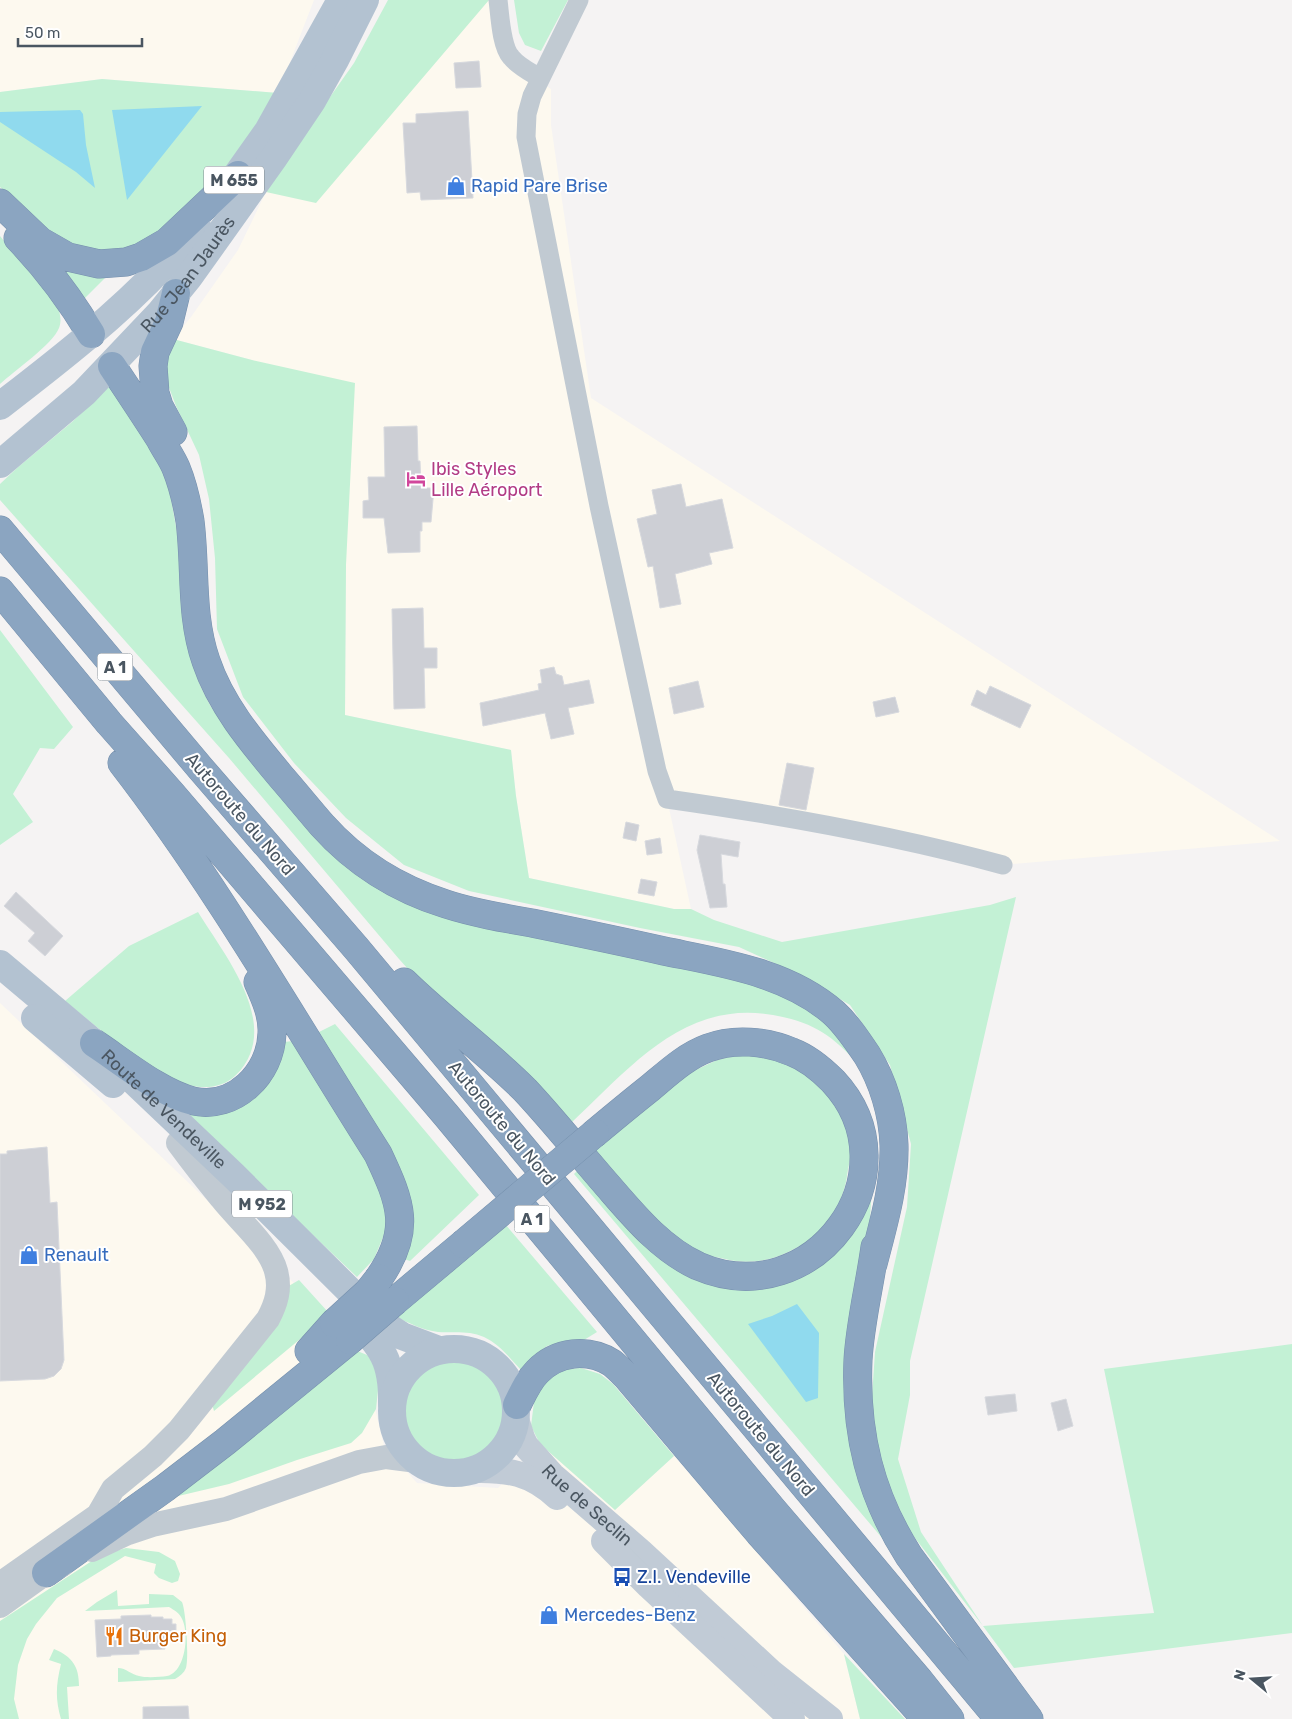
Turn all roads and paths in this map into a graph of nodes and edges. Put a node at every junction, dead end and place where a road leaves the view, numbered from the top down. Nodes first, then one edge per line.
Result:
1 (378, 0) edge
2 (498, 0) edge
3 (579, 0) edge
4 (353, 8) edge
5 (540, 78) junction
6 (238, 175) junction
7 (0, 204) edge
8 (0, 220) edge
9 (176, 293) junction
10 (91, 334) junction
11 (112, 366) junction
12 (0, 406) edge
13 (0, 462) edge
14 (175, 464) junction
15 (0, 530) edge
16 (0, 591) edge
17 (109, 723) junction
18 (1003, 865) dead end
19 (235, 924) junction
20 (356, 948) junction
21 (0, 964) edge
22 (0, 988) edge
23 (94, 1043) junction
24 (590, 1129) junction
25 (178, 1143) junction
26 (873, 1264) junction
27 (388, 1290) junction
28 (341, 1331) junction
29 (439, 1350) junction
30 (392, 1403) junction
31 (517, 1412) junction
32 (417, 1461) junction
33 (473, 1470) junction
34 (98, 1515) junction
35 (46, 1573) junction
36 (0, 1584) edge
37 (0, 1606) edge
38 (792, 1719) edge
39 (830, 1719) edge
40 (926, 1719) edge
41 (950, 1719) edge
42 (999, 1719) edge
43 (1029, 1719) edge

1 - 4 street
2 - 5 street
3 - 5 street
4 - 6 main road, Rue Jean Jaurès / M 655
4 - 9 main road, Rue Jean Jaurès / M 655
5 - 18 street
6 - 7 highway
6 - 10 main road, Rue Jean Jaurès / M 655
8 - 10 highway
9 - 11 main road, Rue Jean Jaurès / M 655
9 - 14 highway
10 - 11 main road
10 - 12 main road, M 655
10 - 13 main road
11 - 13 main road, M 655
11 - 14 highway
14 - 26 highway
15 - 20 highway, Autoroute du Nord / A 1
16 - 17 highway, A 1
17 - 19 highway
17 - 41 highway, A 1
19 - 23 highway
19 - 27 highway
20 - 24 highway
20 - 42 highway, Autoroute du Nord / A 1
21 - 23 main road, Route de Vendeville / M 952
22 - 25 main road, Route de Vendeville / M 952
23 - 29 main road, Route de Vendeville / M 952
24 - 26 highway
24 - 27 highway, bridge
25 - 30 main road, Route de Vendeville / M 952
25 - 34 street
26 - 43 highway
27 - 28 highway, bridge
28 - 34 highway
28 - 35 highway
29 - 30 main road
29 - 31 main road
30 - 32 main road
31 - 33 main road
31 - 39 main road, Rue de Seclin
31 - 40 highway
32 - 33 main road
32 - 35 street
33 - 38 main road, Rue de Seclin
34 - 36 street
35 - 37 street

